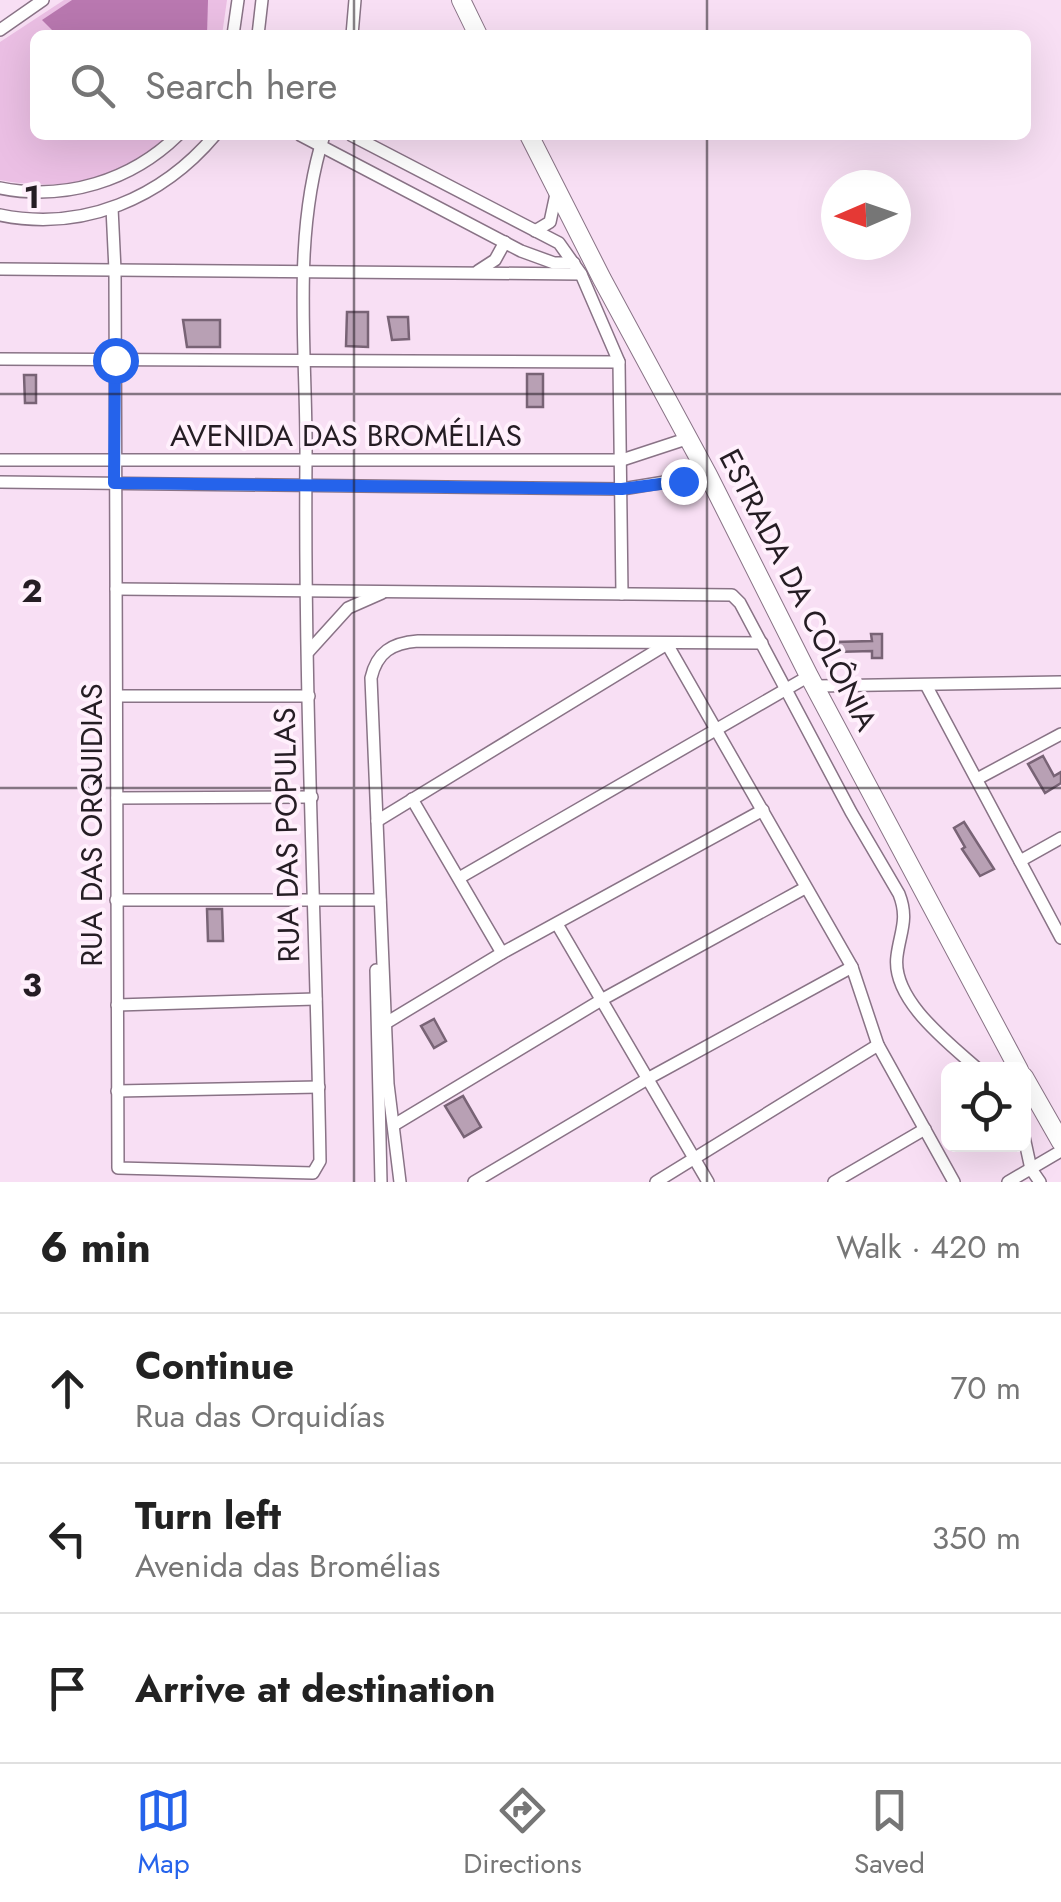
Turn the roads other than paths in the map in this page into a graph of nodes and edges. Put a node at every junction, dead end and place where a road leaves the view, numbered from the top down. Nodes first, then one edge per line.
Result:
1 (43, 0) edge
2 (238, 0) edge
3 (262, 0) edge
4 (355, 0) edge
5 (460, 0) edge
6 (0, 30) edge
7 (234, 30) edge
8 (259, 30) edge
9 (352, 30) edge
10 (475, 30) edge
11 (172, 140) edge
12 (210, 140) edge
13 (323, 140) edge
14 (360, 140) edge
15 (532, 140) edge
16 (0, 188) edge
17 (556, 189) junction
18 (112, 208) junction
19 (0, 215) edge
20 (535, 231) junction
21 (504, 242) junction
22 (577, 269) junction
23 (0, 270) edge
24 (115, 270) junction
25 (478, 271) junction
26 (304, 272) junction
27 (0, 358) edge
28 (115, 360) junction
29 (305, 360) junction
30 (620, 362) junction
31 (688, 438) junction
32 (0, 460) edge
33 (622, 460) junction
34 (115, 461) junction
35 (306, 462) junction
36 (708, 475) junction
37 (0, 482) edge
38 (114, 483) junction
39 (304, 486) junction
40 (622, 489) junction
41 (116, 589) junction
42 (306, 589) junction
43 (388, 590) junction
44 (622, 594) junction
45 (667, 644) junction
46 (762, 644) junction
47 (308, 651) junction
48 (813, 681) junction
49 (1061, 682) edge
50 (926, 684) junction
51 (784, 689) junction
52 (118, 696) junction
53 (309, 696) junction
54 (717, 729) junction
55 (1061, 734) edge
56 (977, 779) junction
57 (312, 797) junction
58 (116, 798) junction
59 (412, 799) junction
60 (763, 810) junction
61 (377, 821) junction
62 (1061, 838) edge
63 (1020, 861) junction
64 (459, 878) junction
65 (805, 888) junction
66 (116, 900) junction
67 (314, 900) junction
68 (377, 900) junction
69 (557, 924) junction
70 (1061, 938) edge
71 (502, 952) junction
72 (852, 967) junction
73 (316, 999) junction
74 (603, 1000) junction
75 (117, 1004) junction
76 (386, 1023) junction
77 (878, 1045) junction
78 (970, 1062) edge
79 (1015, 1062) edge
80 (649, 1078) junction
81 (319, 1087) junction
82 (1031, 1089) edge
83 (117, 1091) junction
84 (394, 1124) junction
85 (925, 1129) junction
86 (1061, 1142) edge
87 (1061, 1151) edge
88 (1028, 1152) edge
89 (694, 1159) junction
90 (118, 1168) joint
91 (1032, 1169) junction
92 (381, 1182) edge
93 (400, 1182) edge
94 (474, 1182) edge
95 (656, 1182) edge
96 (708, 1182) edge
97 (834, 1182) edge
98 (954, 1182) edge
99 (1008, 1182) edge
100 (1040, 1182) edge

1 - 6 street
2 - 7 street
3 - 8 street
4 - 9 street
5 - 10 main road
11 - 16 street
12 - 18 street
13 - 21 street
13 - 26 street, RUA DAS POPULAS
14 - 20 street
15 - 17 main road, ESTRADA DA COLÔNIA
17 - 20 street
17 - 31 main road, ESTRADA DA COLÔNIA
18 - 19 street
18 - 24 street, RUA DAS ORQUIDIAS
20 - 22 street
21 - 22 street
21 - 25 street
22 - 25 street
22 - 30 street
23 - 24 street
24 - 26 street
24 - 28 street, RUA DAS ORQUIDIAS
25 - 26 street
26 - 29 street, RUA DAS POPULAS
27 - 28 street
28 - 29 street
28 - 34 street, RUA DAS ORQUIDIAS
29 - 30 street
29 - 35 street, RUA DAS POPULAS
30 - 33 street
31 - 33 street, AVENIDA DAS BROMÉLIAS
31 - 36 main road, ESTRADA DA COLÔNIA
32 - 34 street, AVENIDA DAS BROMÉLIAS
33 - 35 street, AVENIDA DAS BROMÉLIAS
33 - 40 street
34 - 35 street, AVENIDA DAS BROMÉLIAS
34 - 38 street, RUA DAS ORQUIDIAS
35 - 39 street, RUA DAS POPULAS
36 - 40 street, AVENIDA DAS BROMÉLIAS
36 - 48 main road, ESTRADA DA COLÔNIA
37 - 38 street, AVENIDA DAS BROMÉLIAS
38 - 39 street, AVENIDA DAS BROMÉLIAS
38 - 41 street, RUA DAS ORQUIDIAS
39 - 40 street, AVENIDA DAS BROMÉLIAS
39 - 42 street, RUA DAS POPULAS
40 - 44 street
41 - 42 street
41 - 52 street, RUA DAS ORQUIDIAS
42 - 43 street
42 - 47 street, RUA DAS POPULAS
43 - 44 street
43 - 47 street
44 - 46 street
45 - 46 street
45 - 54 street
45 - 59 street
45 - 61 street
46 - 51 street
47 - 53 street, RUA DAS POPULAS
48 - 50 street
48 - 51 street
48 - 79 main road, ESTRADA DA COLÔNIA
49 - 50 street
50 - 56 street
51 - 54 street
51 - 78 street
52 - 53 street
52 - 58 street, RUA DAS ORQUIDIAS
53 - 57 street, RUA DAS POPULAS
54 - 60 street
54 - 64 street
55 - 56 street
56 - 63 street
57 - 58 street
57 - 67 street, RUA DAS POPULAS
58 - 66 street, RUA DAS ORQUIDIAS
59 - 61 street
59 - 64 street
60 - 65 street
60 - 69 street
61 - 68 street
62 - 63 street
63 - 70 street
64 - 71 street
65 - 72 street
65 - 74 street
66 - 67 street
66 - 75 street, RUA DAS ORQUIDIAS
67 - 68 street
67 - 73 street, RUA DAS POPULAS
68 - 76 street
68 - 92 street
69 - 71 street
69 - 74 street
71 - 76 street
72 - 77 street
72 - 80 street
73 - 75 street
73 - 81 street, RUA DAS POPULAS
74 - 80 street
74 - 84 street
75 - 83 street, RUA DAS ORQUIDIAS
76 - 84 street
77 - 85 street
77 - 89 street
80 - 89 street
80 - 94 street
81 - 83 street
81 - 90 street, RUA DAS POPULAS
82 - 86 main road
83 - 90 street, RUA DAS ORQUIDIAS
84 - 93 street
85 - 97 street
85 - 98 street
87 - 91 street
88 - 91 street
89 - 95 street
89 - 96 street
91 - 99 street
91 - 100 street

